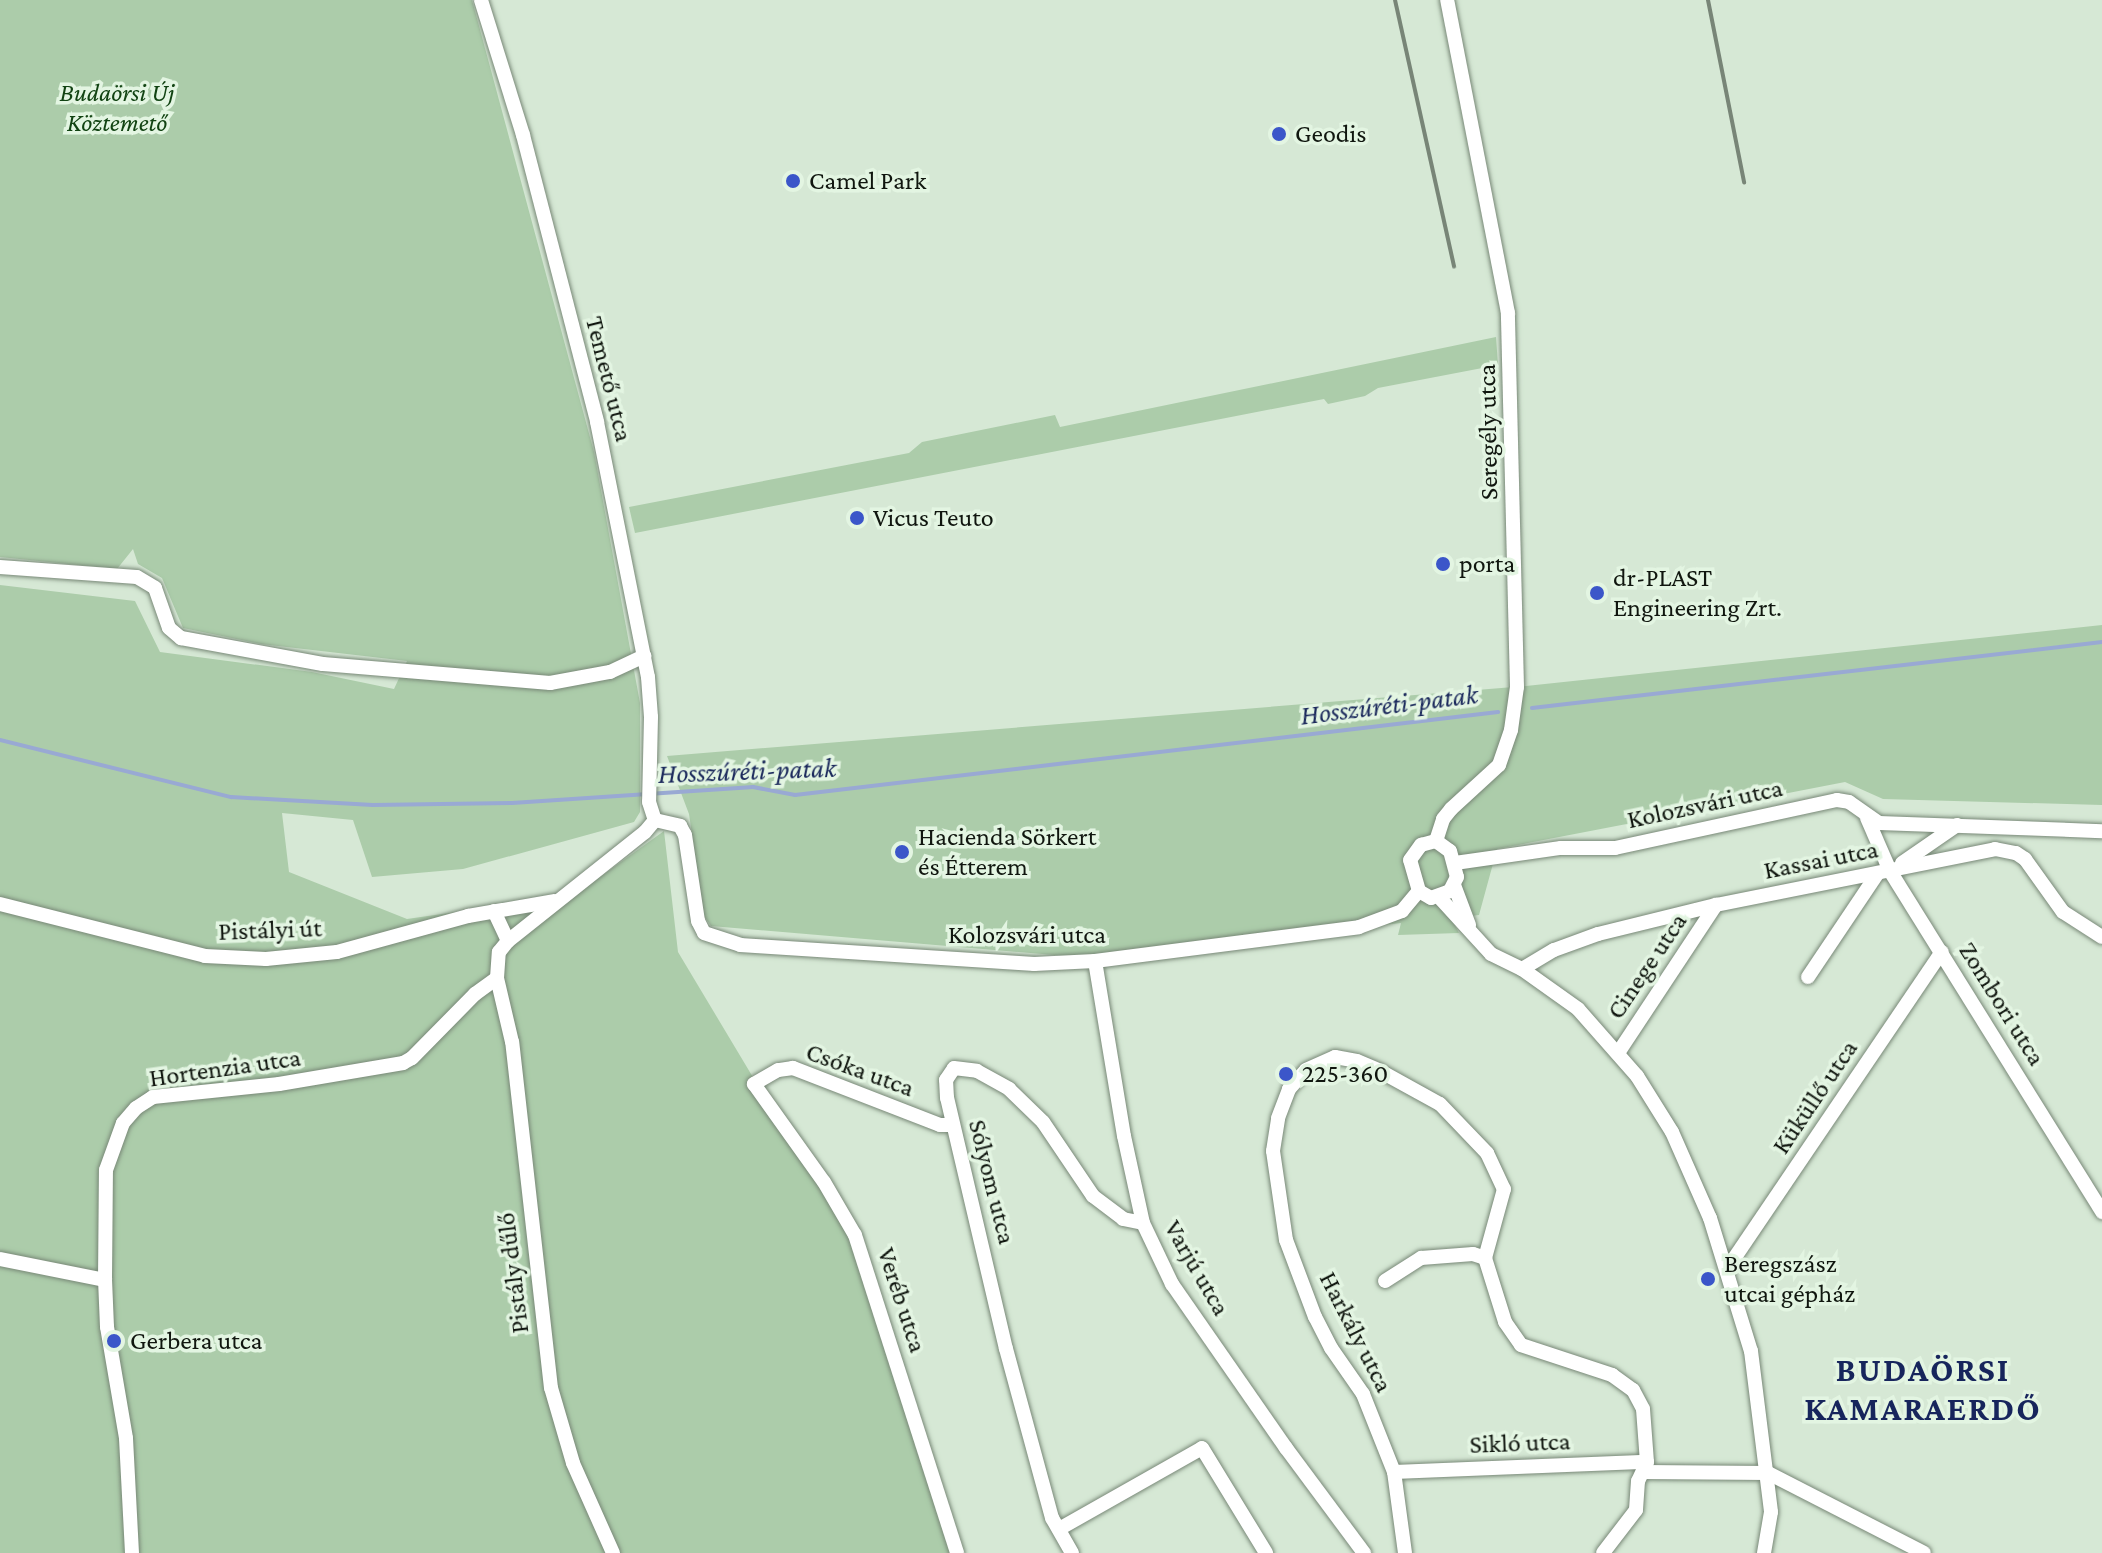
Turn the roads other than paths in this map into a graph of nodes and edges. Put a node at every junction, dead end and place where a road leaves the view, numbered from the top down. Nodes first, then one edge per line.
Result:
1 (481, 0) edge
2 (1447, 0) edge
3 (0, 567) edge
4 (644, 656) junction
5 (1867, 818) junction
6 (655, 820) junction
7 (1957, 825) junction
8 (2102, 831) edge
9 (1436, 841) junction
10 (1455, 863) junction
11 (1884, 872) junction
12 (1454, 885) junction
13 (1419, 891) junction
14 (1439, 897) junction
15 (554, 901) junction
16 (0, 904) edge
17 (1716, 905) junction
18 (494, 911) junction
19 (1474, 936) junction
20 (2102, 937) edge
21 (508, 941) junction
22 (1942, 952) junction
23 (1095, 961) junction
24 (1522, 969) junction
25 (1808, 977) dead end
26 (497, 978) junction
27 (1618, 1053) junction
28 (754, 1084) joint
29 (953, 1125) junction
30 (2102, 1212) edge
31 (1143, 1223) junction
32 (1485, 1258) junction
33 (0, 1259) edge
34 (1727, 1269) junction
35 (105, 1280) junction
36 (1385, 1281) dead end
37 (1645, 1467) junction
38 (1394, 1472) junction
39 (1768, 1473) junction
40 (1059, 1529) junction
41 (132, 1553) edge
42 (613, 1553) edge
43 (957, 1553) edge
44 (1072, 1553) edge
45 (1266, 1553) edge
46 (1364, 1553) edge
47 (1405, 1553) edge
48 (1603, 1553) edge
49 (1764, 1553) edge
50 (1924, 1553) edge

1 - 4 street, Temető utca
2 - 9 street, Seregély utca
3 - 4 street
4 - 6 street, Temető utca
5 - 7 street, Kolozsvári utca
5 - 10 street, Kolozsvári utca
5 - 11 street, Zombori utca
6 - 15 street
6 - 23 street, Kolozsvári utca
7 - 8 street, Kolozsvári utca
7 - 11 street
9 - 10 street
9 - 13 street
10 - 12 street
11 - 17 street, Kassai utca
11 - 20 street, Kassai utca
11 - 22 street, Zombori utca
11 - 25 street
12 - 14 street
12 - 19 street
13 - 14 street
13 - 23 street, Kolozsvári utca
14 - 19 street
15 - 18 street, Pistályi út
15 - 21 street
16 - 18 street, Pistályi út
17 - 24 street, Kassai utca
17 - 27 street, Cinege utca
18 - 21 street
19 - 24 street
21 - 26 street
22 - 30 street, Zombori utca
22 - 34 street, Küküllő utca
23 - 31 street, Varjú utca
24 - 27 street
26 - 35 street, Hortenzia utca
26 - 42 street, Pistály dűlő
27 - 34 street
28 - 29 street, Csóka utca
28 - 43 street, Veréb utca
29 - 31 street, Sólyom utca
29 - 40 street, Sólyom utca
31 - 46 street, Varjú utca
32 - 36 street, Harkály utca
32 - 37 street
32 - 38 street, Harkály utca
33 - 35 street
34 - 39 street
35 - 41 street, Hortenzia utca
37 - 38 street, Sikló utca
37 - 39 street
37 - 48 street
38 - 47 street, Harkály utca
39 - 49 street
39 - 50 street
40 - 44 street, Sólyom utca
40 - 45 street

